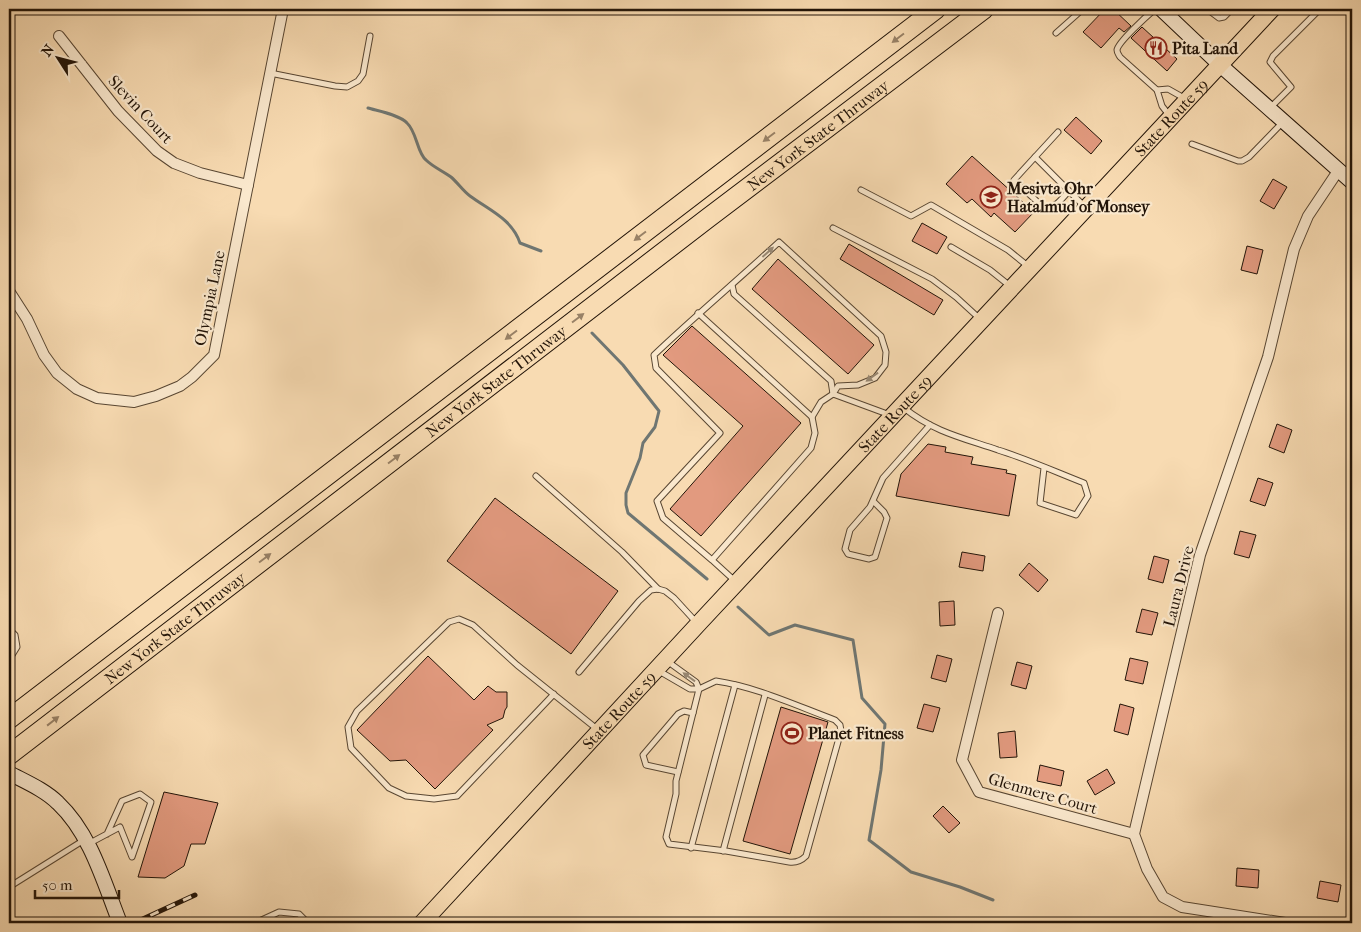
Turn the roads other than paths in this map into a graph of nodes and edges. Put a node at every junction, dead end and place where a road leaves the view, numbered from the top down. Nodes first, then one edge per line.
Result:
1 (283, 9) edge
2 (936, 9) edge
3 (984, 9) edge
4 (1083, 9) edge
5 (1155, 9) edge
6 (1207, 9) edge
7 (1232, 9) edge
8 (1320, 9) edge
9 (1268, 10) edge
10 (1168, 11) edge
11 (1056, 33) dead end
12 (59, 36) dead end
13 (370, 36) dead end
14 (1219, 64) junction
15 (270, 72) junction
16 (1157, 90) junction
17 (1188, 100) junction
18 (1269, 109) junction
19 (1171, 118) junction
20 (1284, 121) junction
21 (1058, 132) dead end
22 (1192, 144) dead end
23 (1035, 157) junction
24 (1338, 171) junction
25 (1352, 182) edge
26 (248, 185) junction
27 (862, 190) dead end
28 (1069, 191) junction
29 (1086, 208) junction
30 (833, 228) dead end
31 (951, 247) dead end
32 (1030, 268) junction
33 (732, 285) junction
34 (1012, 288) junction
35 (9, 292) edge
36 (698, 313) junction
37 (982, 320) junction
38 (833, 394) junction
39 (898, 411) junction
40 (812, 417) junction
41 (930, 425) junction
42 (1044, 468) junction
43 (536, 476) dead end
44 (873, 502) junction
45 (712, 560) junction
46 (737, 582) junction
47 (658, 589) junction
48 (998, 613) dead end
49 (698, 624) junction
50 (9, 629) edge
51 (9, 660) edge
52 (661, 664) junction
53 (579, 672) dead end
54 (735, 685) junction
55 (699, 689) junction
56 (554, 694) junction
57 (765, 695) junction
58 (693, 713) junction
59 (9, 719) edge
60 (599, 731) junction
61 (11, 753) edge
62 (678, 772) junction
63 (9, 773) edge
64 (107, 834) junction
65 (1134, 834) junction
66 (86, 842) junction
67 (690, 848) junction
68 (723, 851) junction
69 (9, 887) edge
70 (120, 923) edge
71 (255, 923) edge
72 (308, 923) edge
73 (422, 923) edge
74 (1285, 923) edge

1 - 15 street, Olympia Lane
2 -> 59 highway, New York State Thruway
61 -> 3 highway, New York State Thruway
4 - 11 lane
5 - 16 lane
6 - 7 lane
8 - 18 lane
9 - 14 main road, State Route 59
10 - 14 street
12 - 26 street, Slevin Court
13 - 15 lane
14 - 17 main road, State Route 59
14 - 18 street
15 - 26 street, Olympia Lane
16 - 17 lane
16 - 19 lane
17 - 19 main road, State Route 59
18 - 20 street
19 - 29 main road, State Route 59
20 - 22 lane
20 - 24 street
21 - 23 lane
23 - 28 lane
23 - 28 lane
24 - 25 street
24 - 65 street, Laura Drive
26 - 35 street, Olympia Lane
27 - 32 lane
28 - 29 lane
29 - 32 main road, State Route 59
30 - 37 lane
31 - 34 lane
32 - 34 main road, State Route 59
33 - 36 lane
33 - 38 lane
33 -> 38 lane
34 - 37 main road, State Route 59
36 - 40 lane
36 - 45 lane
37 - 39 main road, State Route 59
38 - 39 lane
38 - 40 lane
39 - 41 lane
39 - 46 main road, State Route 59
40 - 45 lane
41 - 42 lane
41 - 44 lane
42 - 42 lane
43 - 47 lane
44 - 44 lane
45 - 46 lane
46 - 49 main road, State Route 59
47 - 49 lane
47 - 53 lane
48 - 65 street, Glenmere Court
49 - 52 main road, State Route 59
50 - 51 lane
55 -> 52 lane
52 - 55 lane
52 - 60 main road, State Route 59
54 - 55 lane
54 - 57 lane
54 - 67 lane
55 - 58 lane
56 - 56 lane
56 - 60 lane
57 - 68 lane
57 - 68 lane
58 - 62 lane
58 - 62 lane
60 - 73 main road, State Route 59
62 - 67 lane
63 - 66 street
64 - 64 lane
64 - 66 lane
65 - 74 street
66 - 69 lane
66 - 70 street
67 - 68 lane
71 - 72 lane

